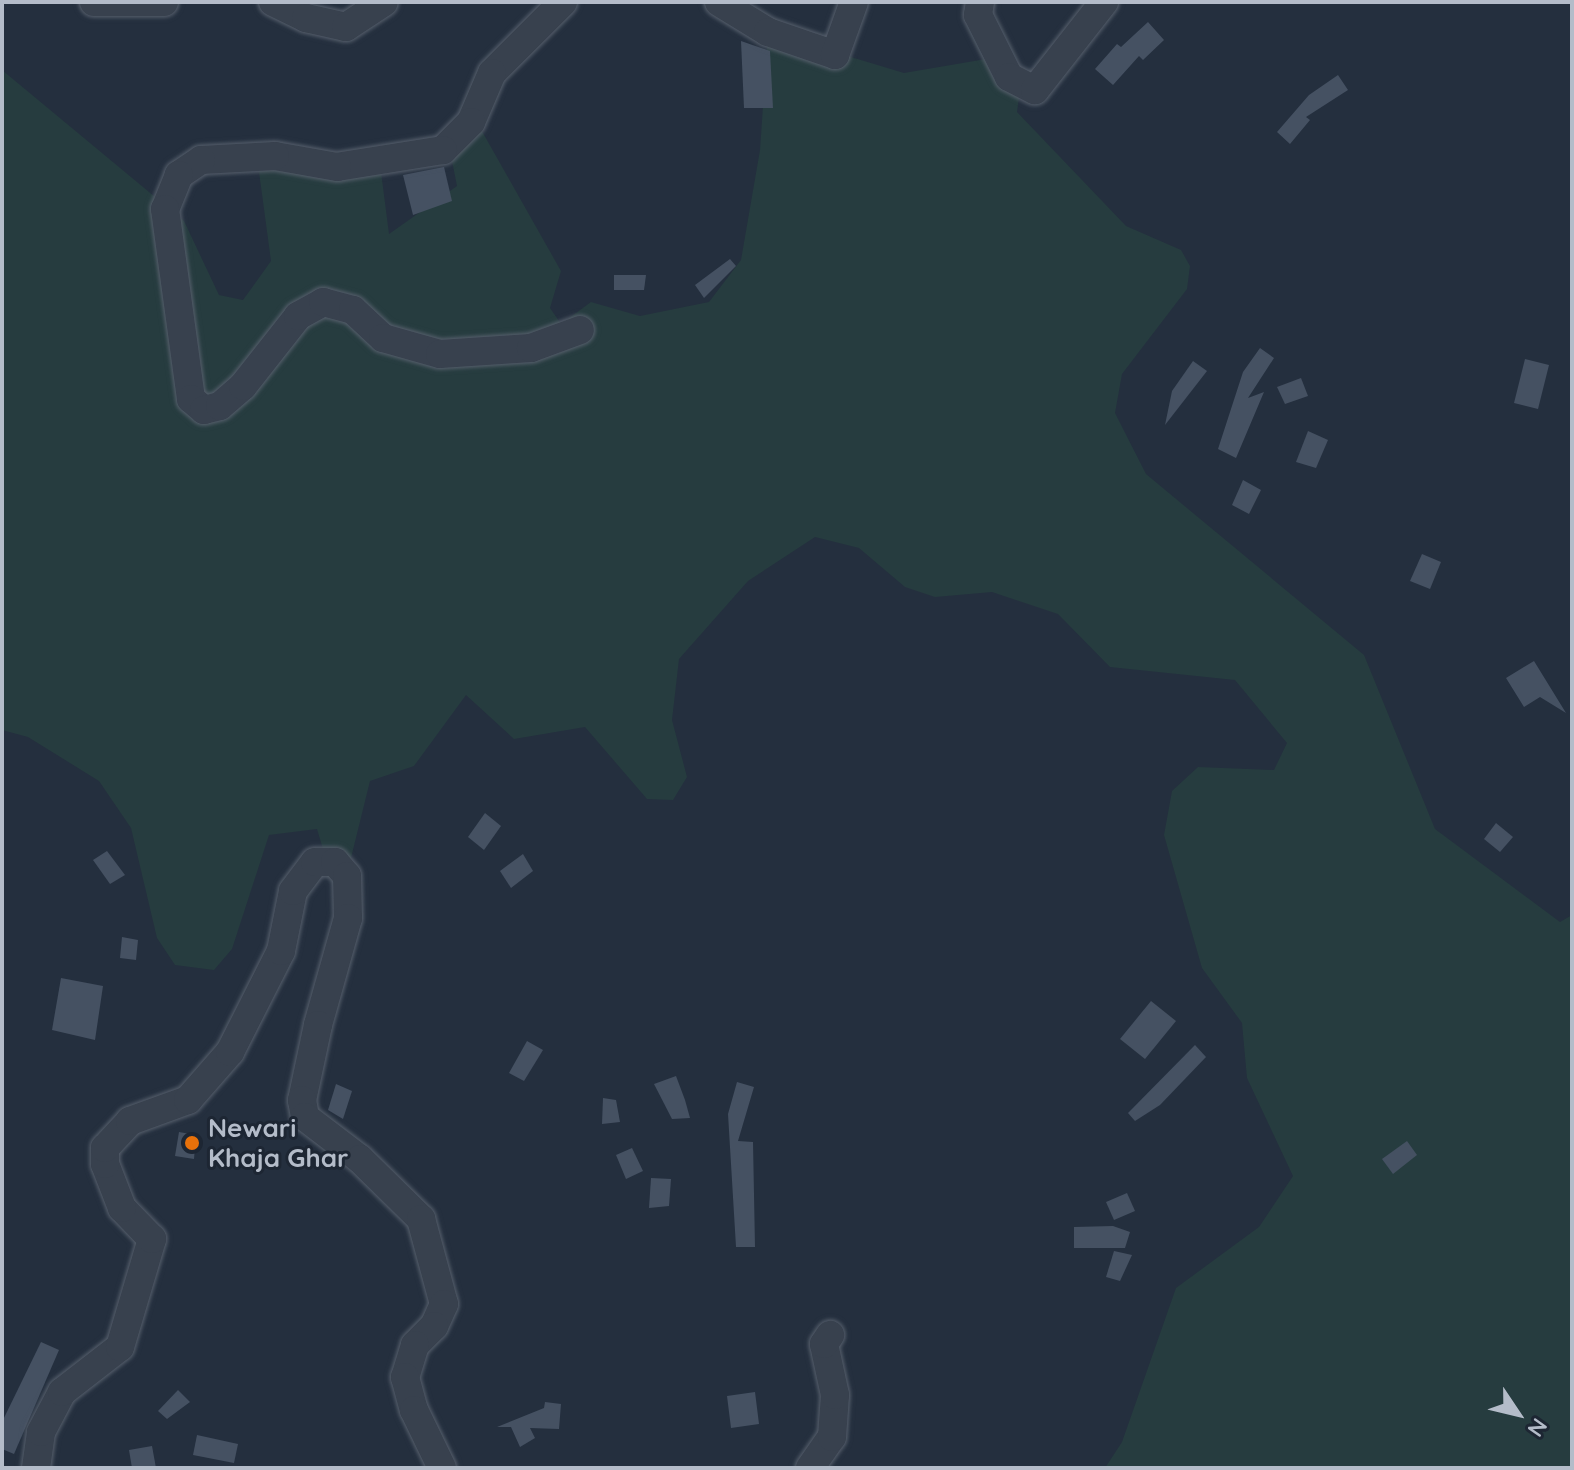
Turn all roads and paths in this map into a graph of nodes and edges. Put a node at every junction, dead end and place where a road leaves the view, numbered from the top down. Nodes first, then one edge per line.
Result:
1 (94, 2) edge
2 (164, 2) edge
3 (273, 2) edge
4 (384, 2) edge
5 (563, 2) edge
6 (719, 2) edge
7 (854, 2) edge
8 (980, 2) edge
9 (1104, 2) edge
10 (580, 330) dead end
11 (830, 1335) dead end
12 (36, 1468) edge
13 (442, 1468) edge
14 (810, 1468) edge

1 - 2 street
3 - 4 street
5 - 10 street
6 - 7 street
8 - 9 street
11 - 14 street
12 - 13 street

